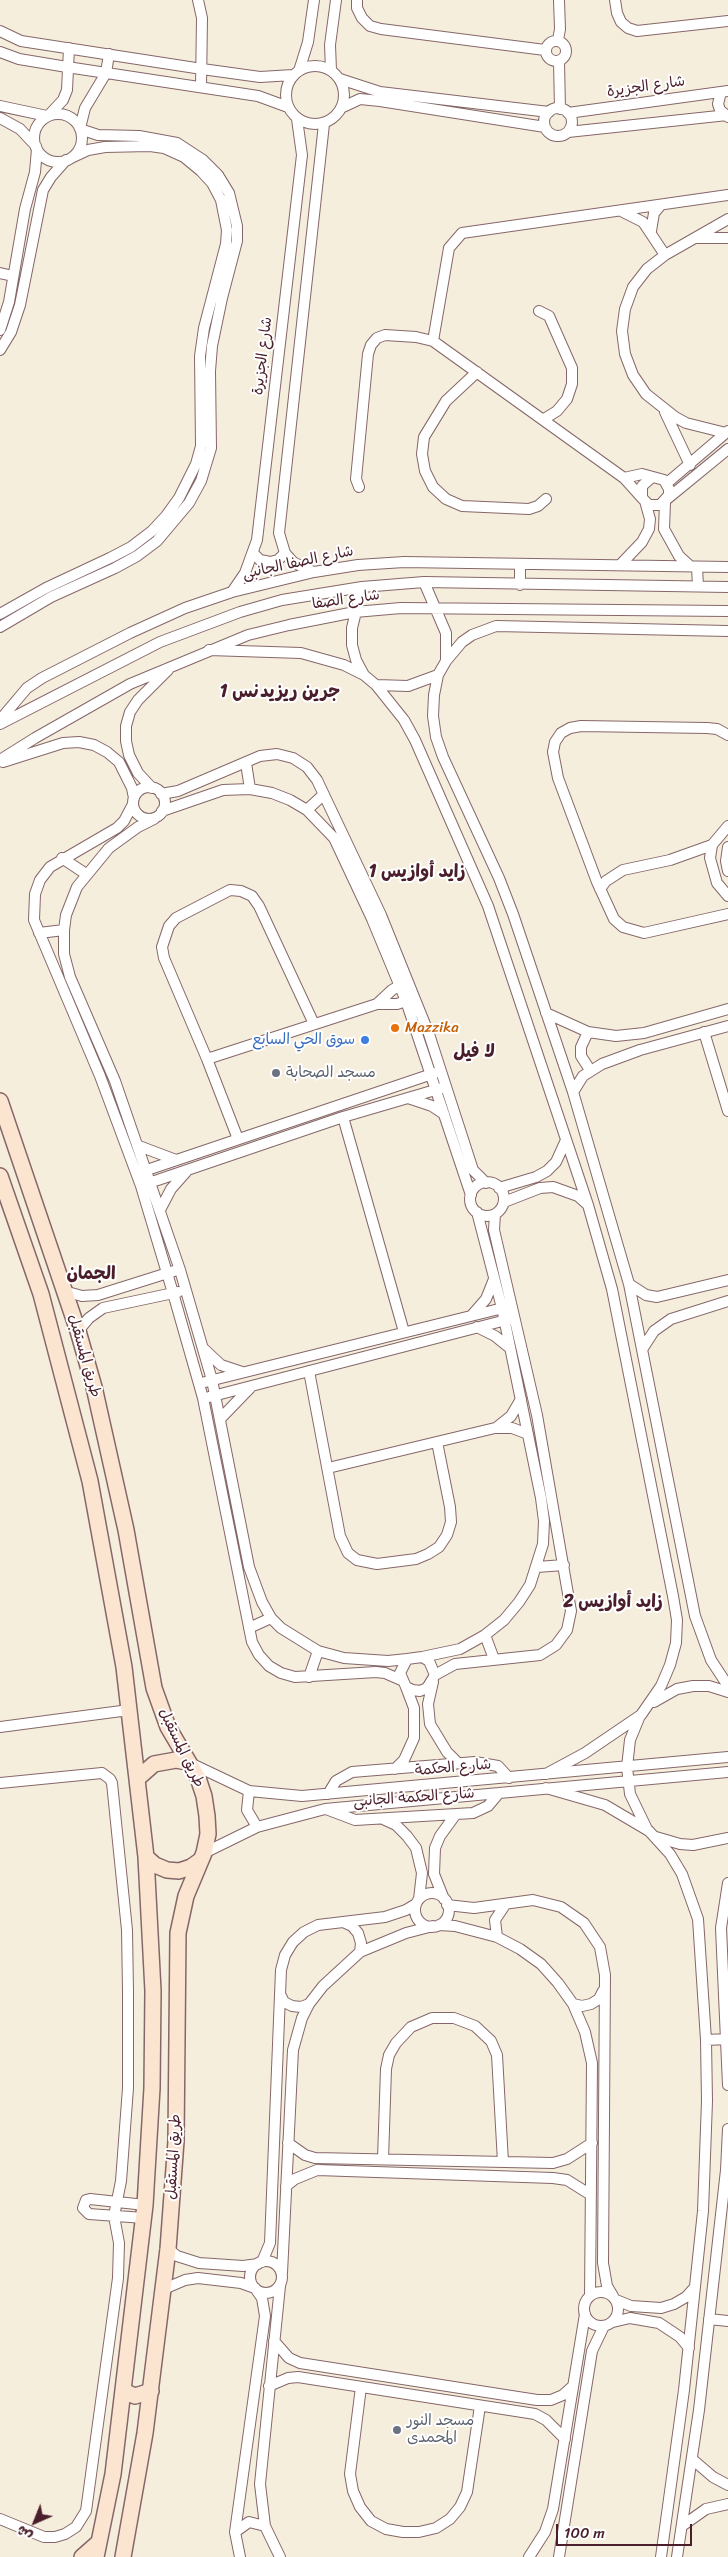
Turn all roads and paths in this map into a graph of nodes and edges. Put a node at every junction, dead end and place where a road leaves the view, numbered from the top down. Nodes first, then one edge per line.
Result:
1 (198, 0) edge
2 (314, 0) edge
3 (336, 0) edge
4 (356, 0) edge
5 (559, 0) edge
6 (615, 0) edge
7 (728, 21) edge
8 (0, 31) edge
9 (558, 40) junction
10 (69, 48) junction
11 (545, 50) junction
12 (0, 52) edge
13 (110, 54) junction
14 (559, 61) junction
15 (67, 68) junction
16 (202, 69) junction
17 (331, 70) junction
18 (106, 72) junction
19 (296, 73) junction
20 (340, 79) junction
21 (201, 87) junction
22 (725, 92) edge
23 (0, 106) edge
24 (288, 107) junction
25 (343, 107) junction
26 (564, 111) junction
27 (549, 112) junction
28 (727, 115) edge
29 (48, 116) junction
30 (0, 118) edge
31 (297, 119) junction
32 (324, 124) junction
33 (545, 127) junction
34 (80, 129) junction
35 (568, 132) junction
36 (36, 147) junction
37 (69, 158) junction
38 (728, 195) edge
39 (660, 206) junction
40 (622, 211) junction
41 (728, 218) edge
42 (651, 231) junction
43 (693, 238) junction
44 (728, 238) edge
45 (665, 255) junction
46 (0, 273) edge
47 (13, 276) junction
48 (539, 312) dead end
49 (282, 326) junction
50 (301, 327) junction
51 (0, 330) edge
52 (433, 341) junction
53 (0, 350) edge
54 (477, 372) junction
55 (664, 409) junction
56 (544, 419) junction
57 (201, 420) junction
58 (212, 420) junction
59 (727, 432) edge
60 (728, 449) edge
61 (690, 465) junction
62 (624, 478) junction
63 (651, 478) junction
64 (196, 479) junction
65 (667, 483) junction
66 (359, 487) dead end
67 (546, 499) dead end
68 (644, 499) junction
69 (666, 501) junction
70 (649, 527) junction
71 (664, 528) junction
72 (285, 553) junction
73 (254, 554) junction
74 (621, 564) junction
75 (520, 565) junction
76 (694, 566) junction
77 (728, 567) edge
78 (314, 572) junction
79 (424, 582) junction
80 (520, 585) junction
81 (698, 586) junction
82 (362, 587) junction
83 (728, 587) edge
84 (232, 592) junction
85 (436, 607) junction
86 (495, 608) junction
87 (728, 611) edge
88 (355, 612) junction
89 (0, 614) edge
90 (496, 626) junction
91 (0, 627) edge
92 (728, 631) edge
93 (209, 650) junction
94 (446, 661) junction
95 (173, 665) junction
96 (364, 675) junction
97 (438, 675) junction
98 (376, 684) junction
99 (0, 720) edge
100 (0, 724) edge
101 (728, 735) edge
102 (0, 762) edge
103 (246, 763) junction
104 (152, 788) junction
105 (250, 789) junction
106 (161, 794) junction
107 (323, 795) junction
108 (133, 801) junction
109 (307, 810) junction
110 (162, 811) junction
111 (154, 819) junction
112 (728, 826) edge
113 (724, 836) edge
114 (712, 845) junction
115 (728, 847) edge
116 (62, 858) junction
117 (728, 871) edge
118 (86, 874) junction
119 (600, 889) junction
120 (728, 896) edge
121 (728, 914) edge
122 (64, 930) junction
123 (39, 933) junction
124 (525, 950) junction
125 (506, 956) junction
126 (404, 982) junction
127 (411, 999) junction
128 (377, 1004) junction
129 (728, 1008) edge
130 (546, 1013) junction
131 (314, 1024) junction
132 (728, 1026) edge
133 (588, 1032) junction
134 (704, 1032) junction
135 (208, 1059) junction
136 (590, 1070) junction
137 (436, 1072) junction
138 (441, 1088) junction
139 (573, 1092) junction
140 (407, 1098) junction
141 (1, 1106) edge
142 (728, 1111) edge
143 (444, 1114) junction
144 (343, 1117) junction
145 (290, 1122) junction
146 (294, 1134) junction
147 (238, 1139) junction
148 (566, 1139) junction
149 (139, 1146) junction
150 (177, 1160) junction
151 (147, 1170) junction
152 (187, 1170) junction
153 (136, 1173) junction
154 (0, 1176) edge
155 (151, 1182) junction
156 (486, 1182) junction
157 (141, 1186) junction
158 (499, 1188) junction
159 (471, 1195) junction
160 (504, 1202) junction
161 (588, 1205) junction
162 (160, 1210) junction
163 (477, 1212) junction
164 (495, 1214) junction
165 (180, 1270) junction
166 (167, 1273) junction
167 (494, 1278) junction
168 (728, 1280) edge
169 (629, 1284) junction
170 (185, 1290) junction
171 (64, 1291) junction
172 (173, 1292) junction
173 (728, 1301) edge
174 (512, 1305) junction
175 (502, 1308) junction
176 (472, 1315) junction
177 (510, 1319) junction
178 (477, 1327) junction
179 (78, 1331) junction
180 (404, 1332) junction
181 (351, 1346) junction
182 (202, 1348) junction
183 (643, 1348) junction
184 (510, 1349) junction
185 (354, 1359) junction
186 (647, 1369) junction
187 (309, 1371) junction
188 (246, 1373) junction
189 (629, 1373) junction
190 (212, 1380) junction
191 (199, 1383) junction
192 (253, 1385) junction
193 (215, 1395) junction
194 (203, 1398) junction
195 (521, 1398) junction
196 (537, 1415) junction
197 (525, 1417) junction
198 (220, 1419) junction
199 (495, 1428) junction
200 (528, 1434) junction
201 (438, 1442) junction
202 (328, 1468) junction
203 (118, 1490) junction
204 (96, 1514) junction
205 (564, 1565) junction
206 (537, 1567) junction
207 (689, 1593) junction
208 (673, 1596) junction
209 (271, 1618) junction
210 (249, 1628) junction
211 (485, 1635) junction
212 (318, 1651) junction
213 (422, 1657) junction
214 (494, 1659) junction
215 (407, 1660) junction
216 (309, 1677) junction
217 (434, 1678) junction
218 (404, 1684) junction
219 (728, 1686) edge
220 (728, 1692) edge
221 (649, 1706) junction
222 (129, 1710) junction
223 (641, 1715) junction
224 (0, 1727) edge
225 (728, 1757) edge
226 (187, 1762) junction
227 (458, 1763) junction
228 (627, 1767) junction
229 (395, 1769) junction
230 (728, 1772) edge
231 (546, 1774) junction
232 (509, 1778) junction
233 (137, 1779) junction
234 (628, 1781) junction
235 (0, 1783) edge
236 (546, 1788) junction
237 (249, 1791) junction
238 (499, 1793) junction
239 (328, 1794) junction
240 (325, 1809) junction
241 (456, 1814) junction
242 (382, 1818) junction
243 (257, 1827) junction
244 (652, 1834) junction
245 (728, 1838) edge
246 (202, 1856) junction
247 (146, 1857) junction
248 (728, 1884) edge
249 (417, 1902) junction
250 (446, 1902) junction
251 (505, 1905) junction
252 (343, 1922) junction
253 (436, 1926) junction
254 (498, 1937) junction
255 (360, 1952) junction
256 (604, 1991) junction
257 (280, 1994) junction
258 (309, 2004) junction
259 (573, 2004) junction
260 (727, 2039) edge
261 (706, 2040) junction
262 (728, 2085) edge
263 (728, 2129) edge
264 (176, 2140) junction
265 (149, 2142) junction
266 (288, 2143) junction
267 (592, 2143) junction
268 (383, 2159) junction
269 (446, 2160) junction
270 (504, 2162) junction
271 (537, 2162) junction
272 (727, 2171) edge
273 (445, 2174) junction
274 (537, 2177) junction
275 (286, 2186) junction
276 (591, 2195) junction
277 (116, 2202) junction
278 (144, 2212) junction
279 (114, 2216) junction
280 (728, 2225) edge
281 (718, 2234) junction
282 (168, 2249) junction
283 (260, 2263) junction
284 (282, 2273) junction
285 (280, 2286) junction
286 (695, 2287) junction
287 (164, 2289) junction
288 (256, 2289) junction
289 (590, 2296) junction
290 (614, 2298) junction
291 (585, 2314) junction
292 (709, 2319) junction
293 (728, 2321) edge
294 (608, 2324) junction
295 (274, 2341) junction
296 (689, 2348) junction
297 (432, 2384) junction
298 (269, 2386) junction
299 (573, 2386) junction
300 (360, 2387) junction
301 (684, 2390) junction
302 (123, 2391) junction
303 (151, 2391) junction
304 (701, 2392) junction
305 (431, 2398) junction
306 (480, 2406) junction
307 (565, 2439) junction
308 (692, 2459) junction
309 (728, 2485) edge
310 (728, 2504) edge
311 (0, 2519) edge
312 (265, 2526) junction
313 (682, 2526) junction
314 (235, 2532) junction
315 (128, 2535) junction
316 (99, 2542) junction
317 (82, 2557) edge
318 (96, 2557) edge
319 (123, 2557) edge
320 (133, 2557) edge
321 (240, 2557) edge
322 (280, 2557) edge
323 (529, 2557) edge
324 (558, 2557) edge
325 (661, 2557) edge
326 (677, 2557) edge

1 - 16 street
2 - 19 street
3 - 17 street
4 - 11 street
5 - 9 street
6 - 7 street
8 - 10 street
9 - 11 street
9 - 14 street
10 - 13 street
10 - 15 street
11 - 14 street
12 - 15 street
13 - 16 street
13 - 18 street
14 - 26 street
15 - 18 street
15 - 29 street
16 - 19 street
16 - 21 street
17 - 19 street
17 - 20 street
18 - 21 street
18 - 34 street
19 - 24 street
20 - 25 street
20 - 27 street
21 - 24 street
22 - 26 street, شارع الجزيرة
22 - 28 street
23 - 29 street
24 - 31 street
25 - 32 street
25 - 33 street
26 - 27 street
26 - 35 street
27 - 33 street
28 - 35 street
29 - 34 street
29 - 36 street
30 - 36 street
31 - 32 street
31 - 49 street, شارع الجزيرة
32 - 50 street
33 - 35 street
34 - 37 street
34 - 58 street
36 - 37 street
36 - 47 street
37 - 53 street
37 - 57 street
38 - 39 street
39 - 40 street
39 - 42 street
40 - 42 street
40 - 52 street
41 - 43 street
42 - 45 street
43 - 44 street
43 - 45 street
45 - 55 street
46 - 47 street
47 - 51 street
48 - 56 street
49 - 50 street
49 - 73 street, شارع الجزيرة
50 - 72 street
52 - 54 street
52 - 66 street
54 - 56 street
54 - 67 street
55 - 59 street
55 - 61 street
56 - 62 street
57 - 58 street
57 - 64 street
58 - 64 street
59 - 61 street
60 - 69 street
61 - 65 street
62 - 63 street
62 - 68 street
63 - 65 street
63 - 68 street
64 - 89 street
64 - 91 street
65 - 69 street
68 - 69 street
68 - 70 street
69 - 71 street
70 - 71 street
70 - 74 street
71 - 76 street
72 - 73 street
72 - 78 street
73 - 84 street, شارع الجزيرة
74 - 75 street, شارع الصفا الجانبى
74 - 76 street, شارع الصفا الجانبى
75 - 78 street, شارع الصفا الجانبى
75 - 80 street
76 - 77 street, شارع الصفا الجانبى
76 - 81 street
78 - 84 street, شارع الصفا الجانبى
79 - 80 street, شارع الصفا
79 - 82 street, شارع الصفا
79 - 85 street
80 - 81 street, شارع الصفا
81 - 83 street, شارع الصفا
82 - 88 street
82 - 100 street, شارع الصفا
84 - 99 street, شارع الصفا الجانبى
85 - 86 street, شارع الصفا
85 - 88 street, شارع الصفا
85 - 94 street
86 - 87 street, شارع الصفا
86 - 90 street
88 - 93 street, شارع الصفا
88 - 96 street
90 - 92 street
90 - 94 street
93 - 95 street, شارع الصفا
93 - 96 street
94 - 97 street
95 - 102 street, شارع الصفا
95 - 104 street
96 - 98 street
97 - 98 street
97 - 124 street
98 - 125 street
101 - 119 street
102 - 108 street
103 - 105 street
103 - 106 street
103 - 107 street
104 - 106 street
104 - 108 street
105 - 109 street
105 - 110 street
106 - 110 street
107 - 109 street
107 - 126 street
108 - 111 street
108 - 116 street
109 - 126 street
110 - 111 street
111 - 118 street
112 - 113 street
113 - 114 street
114 - 119 street
114 - 120 street
115 - 117 street
116 - 118 street
116 - 123 street
118 - 122 street
119 - 121 street
122 - 123 street
122 - 149 street
123 - 153 street
124 - 125 street
124 - 130 street
125 - 148 street
126 - 127 street
126 - 128 street
127 - 128 street
127 - 137 street
128 - 131 street
129 - 133 street
130 - 133 street
130 - 139 street
131 - 135 street
131 - 135 street
132 - 134 street
133 - 136 street
134 - 136 street
134 - 142 street
135 - 147 street
136 - 139 street
137 - 138 street
137 - 145 street
138 - 140 street
138 - 143 street
138 - 156 street
139 - 169 street
140 - 143 street
140 - 144 street
141 - 171 main road, طريق المستقبل
143 - 159 street
144 - 146 street
144 - 180 street
145 - 146 street
145 - 147 street
146 - 152 street
147 - 150 street
148 - 158 street
148 - 161 street
149 - 150 street
149 - 151 street
150 - 151 street
151 - 153 street
151 - 155 street
152 - 155 street
152 - 162 street
153 - 157 street
154 - 204 main road, طريق المستقبل
155 - 157 street
155 - 162 street
156 - 158 street
156 - 159 street
157 - 166 street
158 - 160 street
159 - 163 street
160 - 161 street
160 - 164 street
161 - 189 street
162 - 165 street
163 - 164 street
163 - 167 street
164 - 174 street
165 - 166 street
165 - 170 street
166 - 171 street
166 - 172 street
167 - 175 street
167 - 176 street
168 - 169 street
169 - 183 street
170 - 172 street
170 - 182 street
171 - 179 main road, طريق المستقبل
172 - 179 street
172 - 191 street
173 - 183 street
174 - 175 street
174 - 177 street
175 - 176 street
175 - 177 street
176 - 180 street
177 - 178 street
177 - 184 street
177 - 196 street
178 - 184 street
178 - 185 street
179 - 203 main road, طريق المستقبل
180 - 181 street
181 - 185 street
181 - 188 street
182 - 188 street
182 - 190 street
183 - 186 street
184 - 195 street
185 - 187 street
186 - 189 street
186 - 207 street
187 - 192 street
187 - 202 street
188 - 190 street
189 - 208 street
190 - 191 street
190 - 193 street
191 - 194 street
192 - 193 street
192 - 198 street
193 - 194 street
193 - 198 street
194 - 210 street
195 - 197 street
195 - 199 street
196 - 197 street
196 - 205 street
197 - 200 street
198 - 209 street
199 - 200 street
199 - 201 street
200 - 206 street
201 - 202 street
201 - 202 street
203 - 204 main road
203 - 226 main road, طريق المستقبل
204 - 222 main road, طريق المستقبل
205 - 206 street
205 - 214 street
206 - 211 street
207 - 208 street
207 - 219 street
208 - 221 street
209 - 210 street
209 - 212 street
210 - 216 street
211 - 213 street
211 - 214 street
212 - 215 street
212 - 216 street
213 - 215 street
213 - 217 street
214 - 217 street
215 - 218 street
216 - 218 street
217 - 218 street
217 - 227 street
218 - 229 street
220 - 221 street
221 - 223 street
222 - 224 street
222 - 233 main road, طريق المستقبل
223 - 228 street
223 - 231 street
225 - 228 street, شارع الحكمة
226 - 233 main road
226 - 237 street, شارع الحكمة
226 - 246 main road, طريق المستقبل
227 - 229 street, شارع الحكمة الجانبى
227 - 232 street, شارع الحكمة الجانبى
228 - 231 street, شارع الحكمة
228 - 234 street
229 - 239 street, شارع الحكمة الجانبى
230 - 234 street, شارع الحكمة
231 - 232 street, شارع الحكمة
232 - 239 street, شارع الحكمة
233 - 247 main road, طريق المستقبل
234 - 236 street, شارع الحكمة
234 - 244 street
235 - 277 street
236 - 238 street, شارع الحكمة
236 - 244 street
237 - 239 street, شارع الحكمة
237 - 243 street
238 - 240 street, شارع الحكمة
238 - 241 street, شارع الحكمة الجانبى
240 - 242 street, شارع الحكمة الجانبى
240 - 243 street, شارع الحكمة
241 - 242 street, شارع الحكمة الجانبى
241 - 250 street
242 - 249 street
243 - 246 street, شارع الحكمة
244 - 245 street
244 - 261 street
246 - 247 main road
246 - 264 main road, طريق المستقبل
247 - 265 main road, طريق المستقبل
248 - 260 street
249 - 250 street
249 - 252 street
249 - 253 street
250 - 251 street
250 - 253 street
251 - 254 street
251 - 256 street
252 - 255 street
252 - 257 street
253 - 254 street
253 - 255 street
254 - 259 street
255 - 258 street
256 - 259 street
256 - 290 street
257 - 258 street
257 - 283 street
258 - 266 street
259 - 267 street
260 - 261 street
260 - 262 street
261 - 286 street
263 - 272 street
264 - 265 main road
264 - 282 main road, طريق المستقبل
265 - 278 main road, طريق المستقبل
266 - 268 street
266 - 275 street
267 - 271 street
267 - 276 street
268 - 269 street
268 - 270 street
269 - 270 street
269 - 273 street
270 - 271 street
271 - 274 street
272 - 281 street
273 - 274 street
273 - 275 street
274 - 276 street
275 - 284 street
276 - 289 street
277 - 278 street
277 - 279 street
277 - 279 street
278 - 279 street
278 - 302 main road, طريق المستقبل
279 - 311 street
280 - 281 street
281 - 292 street
282 - 283 street
282 - 287 main road, طريق المستقبل
283 - 284 street
283 - 288 street
284 - 285 street
285 - 288 street
285 - 295 street
286 - 290 street
286 - 296 street
287 - 288 street
287 - 303 main road, طريق المستقبل
288 - 314 street
289 - 290 street
289 - 291 street
290 - 294 street
291 - 294 street
291 - 299 street
292 - 293 street
292 - 304 street
294 - 296 street
294 - 324 street
295 - 297 street
295 - 298 street
296 - 301 street
297 - 299 street
297 - 305 street
298 - 300 street
298 - 312 street
299 - 307 street
300 - 305 street
300 - 306 street
301 - 304 street
301 - 325 street
302 - 303 main road
302 - 316 main road, طريق المستقبل
303 - 315 main road, طريق المستقبل
304 - 308 street
305 - 306 street
306 - 307 street
307 - 323 street
308 - 309 street
308 - 313 street
310 - 313 street
312 - 314 street
312 - 322 street
313 - 326 street
314 - 321 street
315 - 319 main road, طريق المستقبل
315 - 320 main road
316 - 317 main road
316 - 318 main road, طريق المستقبل

